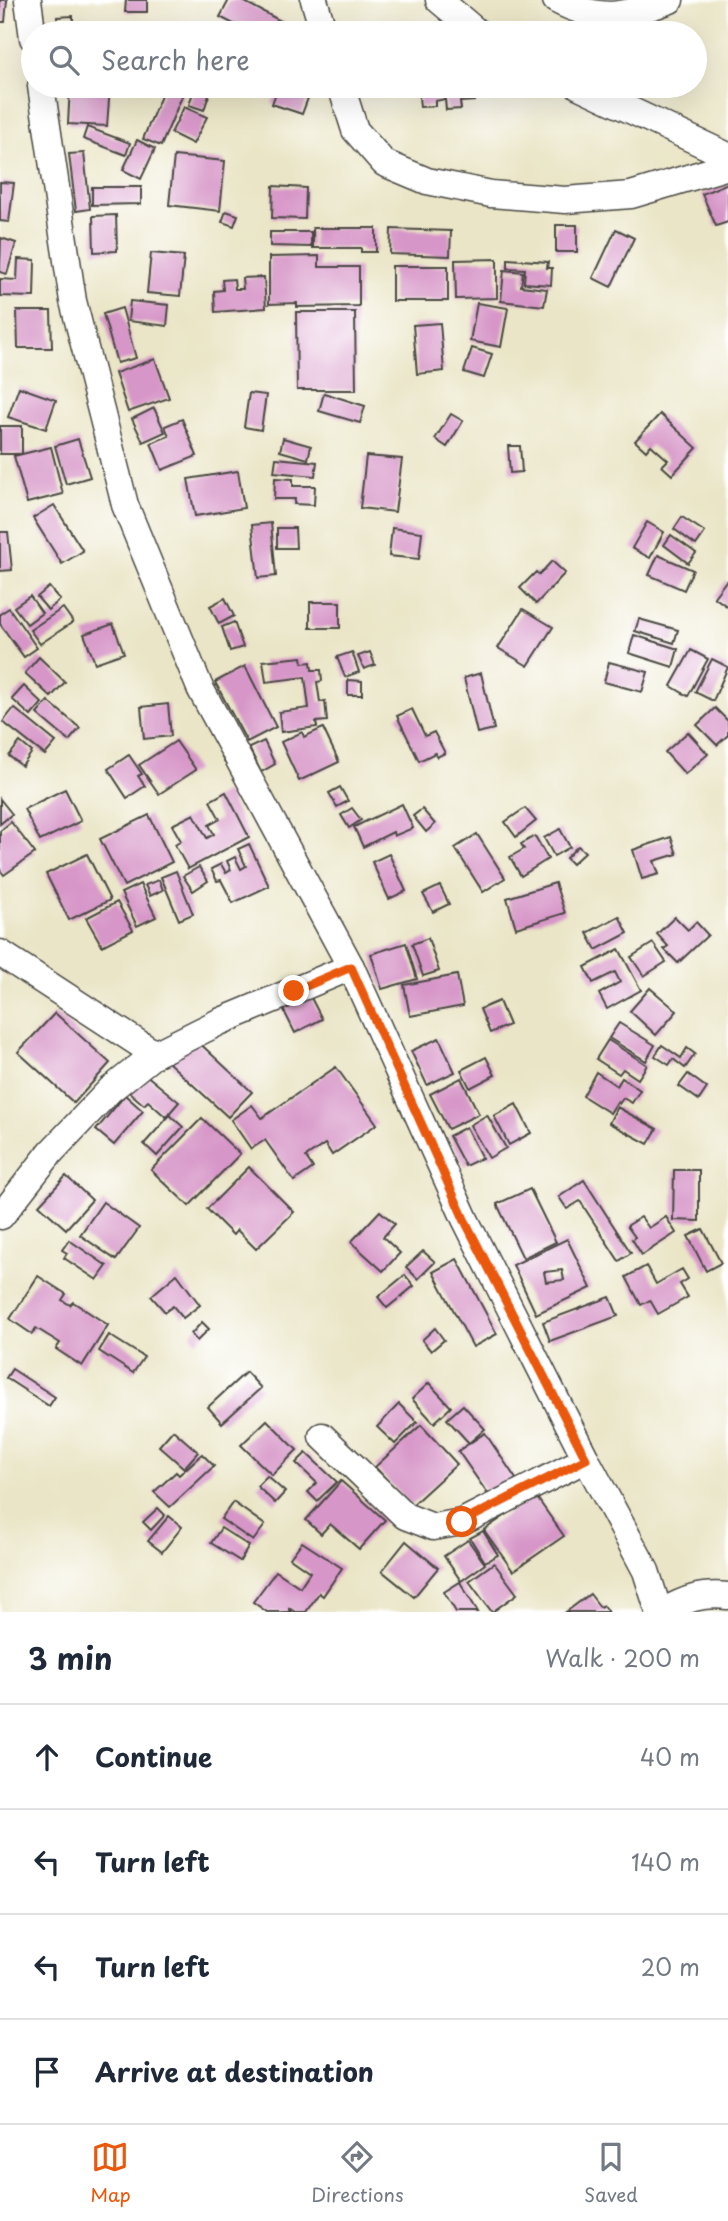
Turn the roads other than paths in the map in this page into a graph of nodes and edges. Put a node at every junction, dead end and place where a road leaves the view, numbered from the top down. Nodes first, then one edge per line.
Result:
1 (27, 0) edge
2 (314, 0) edge
3 (439, 0) edge
4 (556, 0) edge
5 (670, 0) edge
6 (30, 21) edge
7 (320, 21) edge
8 (464, 21) edge
9 (43, 98) edge
10 (345, 98) edge
11 (605, 98) edge
12 (728, 156) edge
13 (728, 166) edge
14 (0, 953) edge
15 (351, 967) junction
16 (155, 1054) junction
17 (1, 1216) edge
18 (322, 1436) dead end
19 (586, 1459) junction
20 (728, 1596) edge
21 (660, 1612) edge

1 - 6 street
2 - 7 street
3 - 8 street
4 - 5 street
9 - 15 street
10 - 13 street
11 - 12 street
14 - 16 street
15 - 16 street
15 - 19 street
16 - 17 street
18 - 19 street
19 - 21 street
20 - 21 street

